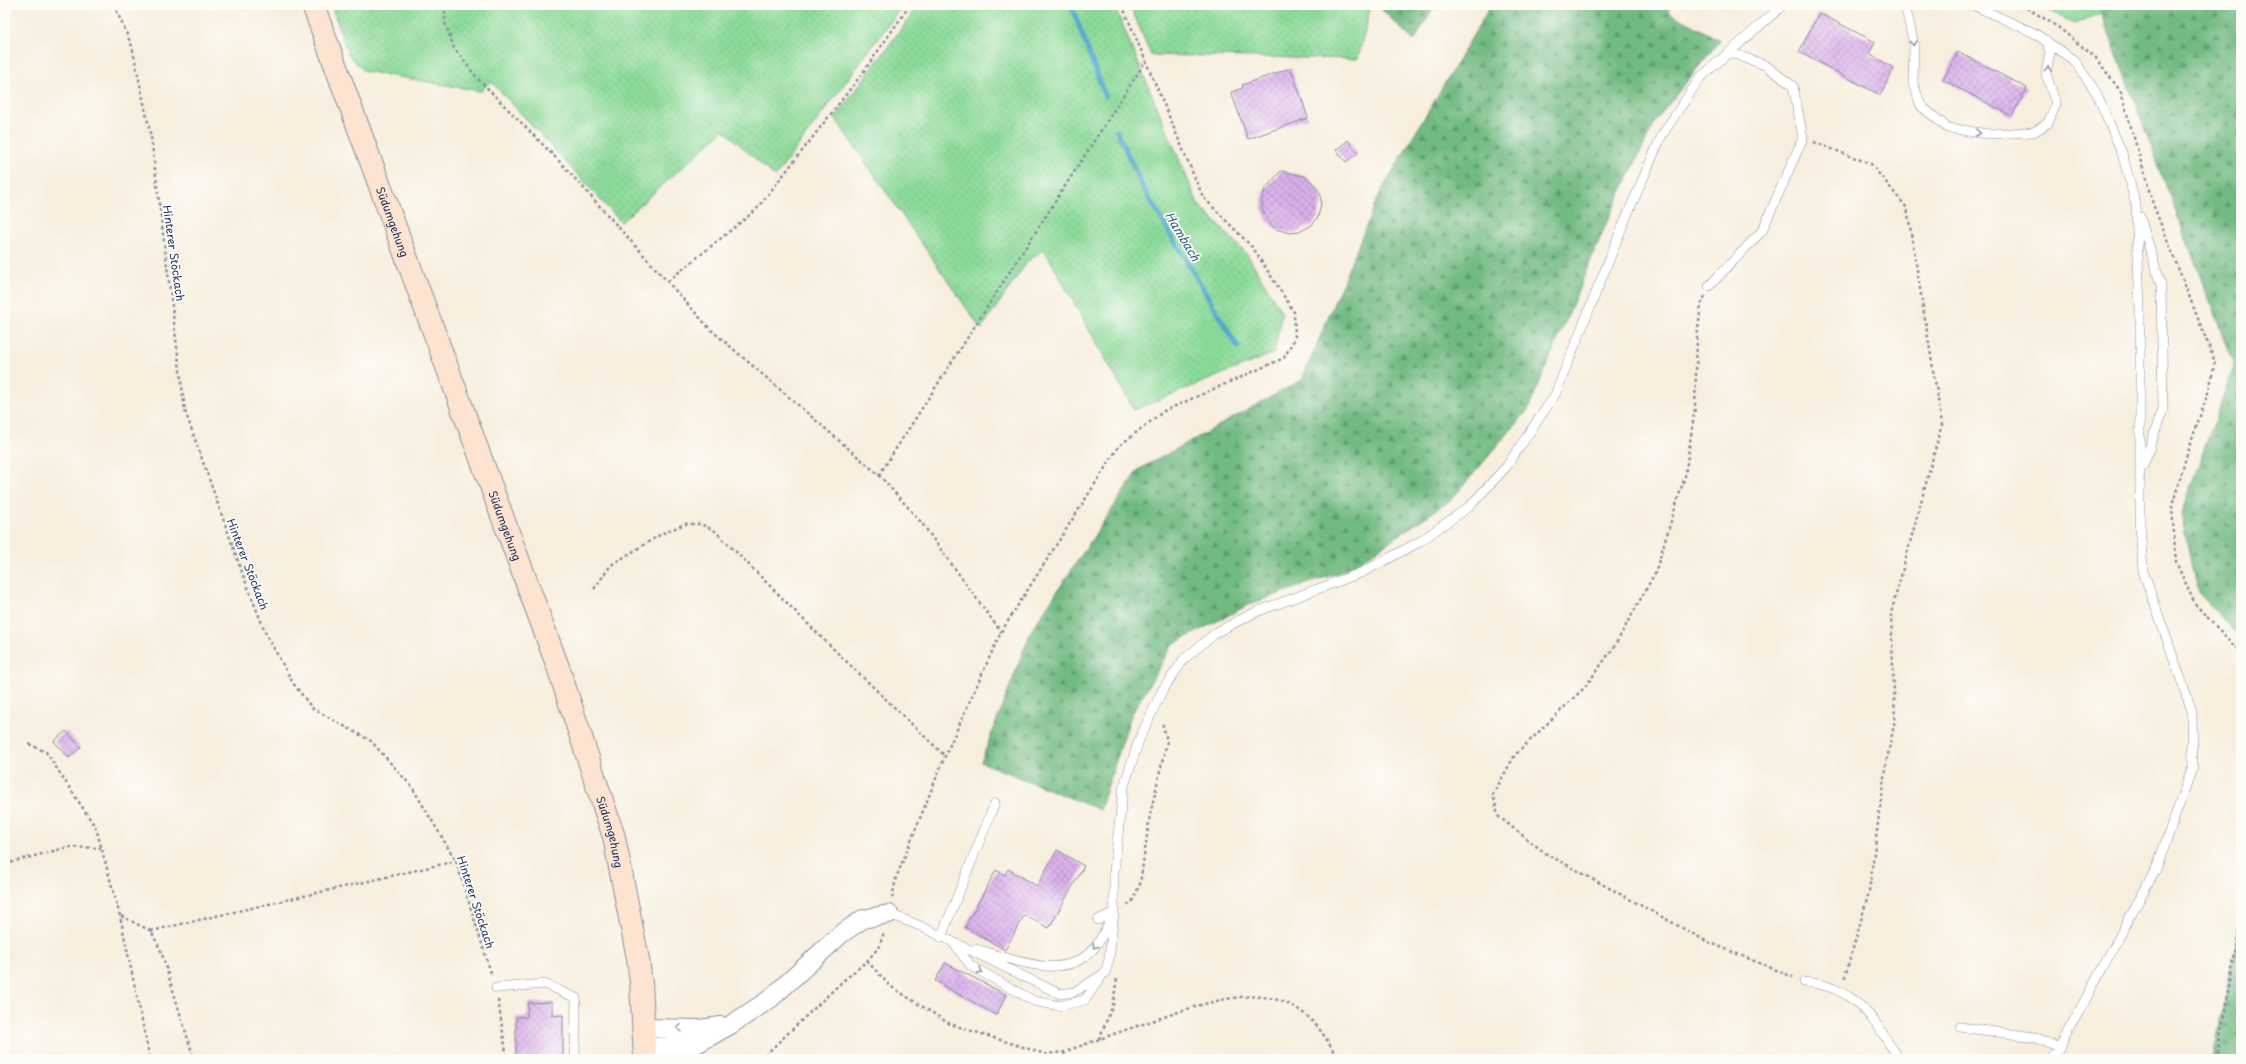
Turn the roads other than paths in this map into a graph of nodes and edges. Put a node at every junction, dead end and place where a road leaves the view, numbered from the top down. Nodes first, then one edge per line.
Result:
1 (313, 5) edge
2 (1783, 5) edge
3 (1905, 5) edge
4 (1973, 5) edge
5 (2046, 40) junction
6 (1729, 52) junction
7 (2136, 205) junction
8 (1709, 286) road end
9 (2140, 473) junction
10 (994, 803) dead end
11 (1114, 912) junction
12 (889, 914) joint
13 (1098, 920) dead end
14 (941, 937) junction
15 (953, 943) junction
16 (1105, 973) junction
17 (1804, 982) road end
18 (496, 988) road end
19 (732, 1024) junction
20 (1960, 1027) dead end
21 (645, 1045) edge
22 (2059, 1048) junction
23 (687, 1052) edge
24 (575, 1059) edge
25 (1899, 1059) edge
26 (2053, 1059) edge

1 - 21 main road, Südumgehung
2 - 6 lane
3 -> 5 lane
4 - 5 lane
5 - 7 lane
6 - 8 lane
6 - 11 lane
7 - 9 lane
7 - 9 lane
9 - 22 lane
10 - 14 lane
11 - 13 lane
11 -> 15 lane
11 - 16 lane
12 - 14 lane
12 - 19 street
14 - 15 lane
15 - 16 lane
15 -> 16 lane
17 - 25 lane
18 - 24 lane
19 -> 21 street
19 - 23 street
20 - 22 lane
21 - 23 street
22 - 26 lane

